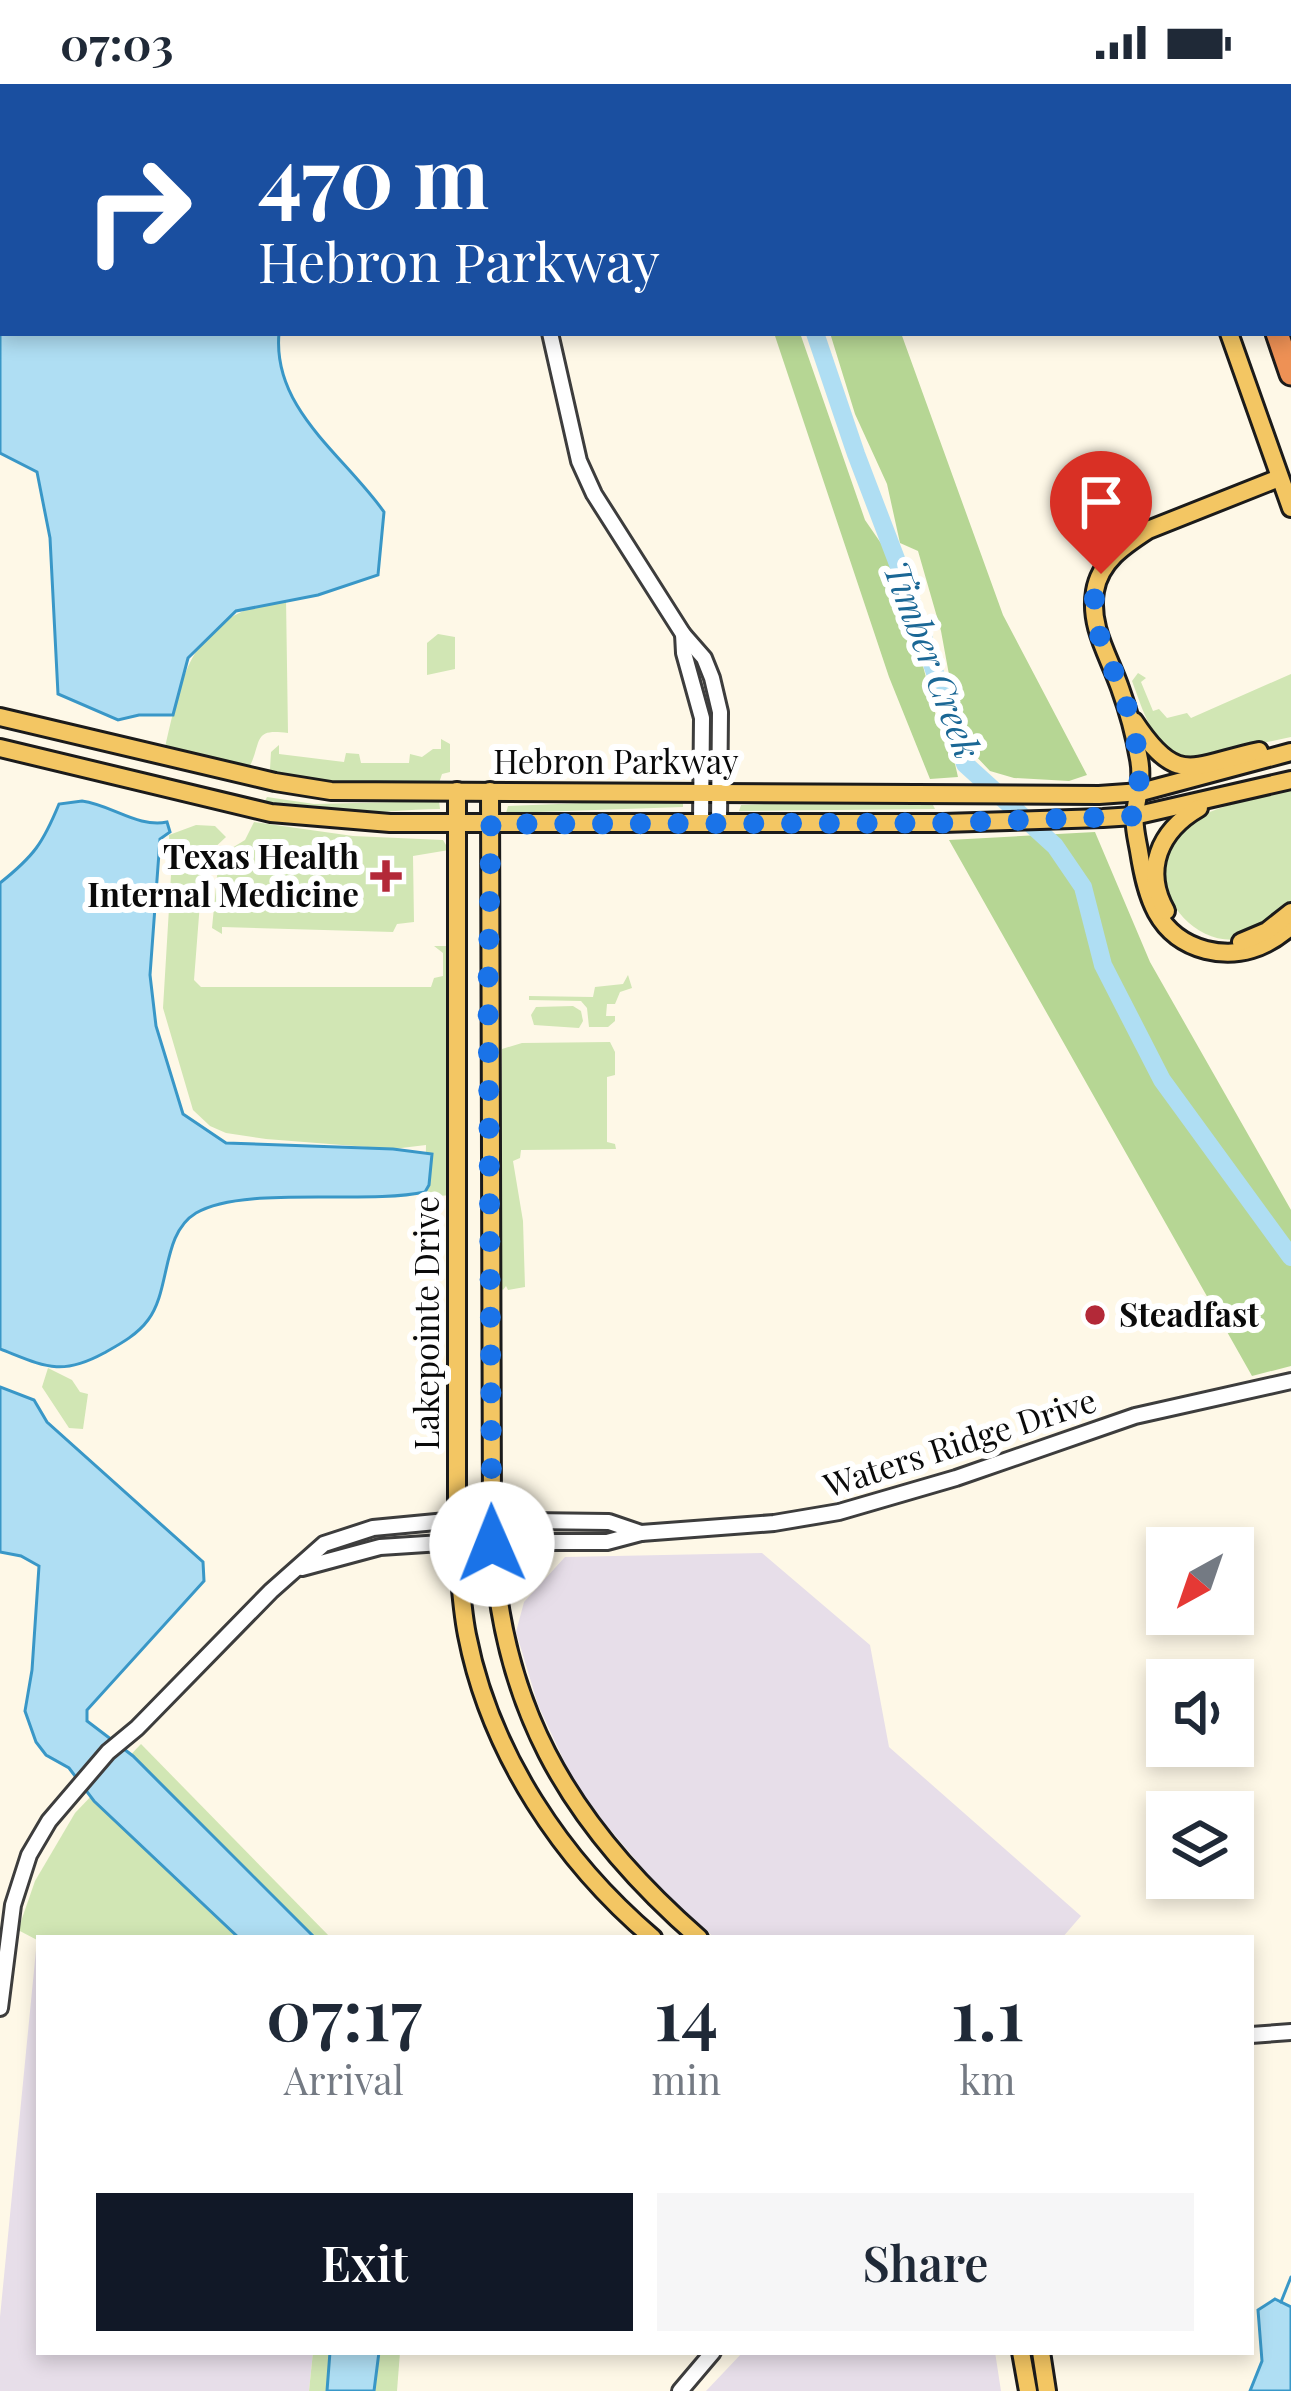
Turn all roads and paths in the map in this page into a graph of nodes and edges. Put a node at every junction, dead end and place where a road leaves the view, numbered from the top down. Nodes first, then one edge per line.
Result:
1 (551, 336) edge
2 (1229, 336) edge
3 (1278, 336) edge
4 (1291, 374) edge
5 (1279, 478) junction
6 (1291, 508) edge
7 (1126, 709) junction
8 (0, 716) edge
9 (0, 748) edge
10 (1290, 752) edge
11 (253, 777) junction
12 (1291, 780) edge
13 (457, 791) junction
14 (490, 791) junction
15 (711, 791) junction
16 (1141, 792) junction
17 (1219, 798) junction
18 (246, 807) junction
19 (1134, 816) junction
20 (710, 823) junction
21 (455, 824) junction
22 (491, 824) junction
23 (1291, 912) edge
24 (1291, 926) edge
25 (490, 1299) junction
26 (457, 1302) junction
27 (1291, 1381) edge
28 (457, 1520) junction
29 (492, 1521) junction
30 (641, 1533) junction
31 (457, 1543) junction
32 (492, 1544) junction
33 (302, 1568) junction
34 (556, 1771) junction
35 (526, 1786) junction
36 (678, 1920) junction
37 (655, 1935) edge
38 (661, 1935) edge
39 (696, 1935) edge
40 (0, 2008) edge
41 (1291, 2032) edge
42 (1254, 2035) edge
43 (710, 2355) edge
44 (1022, 2355) edge
45 (1042, 2355) edge
46 (680, 2391) edge
47 (1028, 2391) edge
48 (1048, 2391) edge

1 - 15 street
2 - 5 main road
3 - 4 highway
5 - 6 main road
5 - 7 main road
7 - 10 main road
7 - 16 main road
8 - 11 main road, Hebron Parkway
9 - 18 main road, Hebron Parkway
10 - 16 main road, Hebron Parkway
11 - 13 main road, Hebron Parkway
11 - 18 main road
12 - 17 main road, Hebron Parkway
13 - 14 main road, Hebron Parkway
13 - 21 main road, Lakepointe Drive
14 - 15 main road, Hebron Parkway
14 - 22 main road, Lakepointe Drive
15 - 16 main road, Hebron Parkway
15 - 20 street
16 - 19 main road
17 - 19 main road, Hebron Parkway
17 - 23 main road
18 - 21 main road, Hebron Parkway
19 - 20 main road, Hebron Parkway
19 - 24 main road
20 - 22 main road, Hebron Parkway
21 - 22 main road, Hebron Parkway
21 - 26 main road, Lakepointe Drive
22 - 25 main road, Lakepointe Drive
25 - 26 main road
25 - 29 main road, Lakepointe Drive
26 - 28 main road, Lakepointe Drive
27 - 30 street, Waters Ridge Drive
28 - 29 street, Waters Ridge Drive
28 - 31 main road, Lakepointe Drive
28 - 33 street, Waters Ridge Drive
29 - 30 street, Waters Ridge Drive
29 - 32 main road, Lakepointe Drive
30 - 32 street, Waters Ridge Drive
31 - 32 street, Waters Ridge Drive
31 - 33 street, Waters Ridge Drive
31 - 35 main road, Lakepointe Drive
32 - 34 main road, Lakepointe Drive
33 - 40 street, Waters Ridge Drive
34 - 35 main road
34 - 36 main road, Lakepointe Drive
35 - 37 main road, Lakepointe Drive
36 - 38 main road
36 - 39 main road, Lakepointe Drive
41 - 42 street
43 - 46 street
44 - 47 main road
45 - 48 main road

